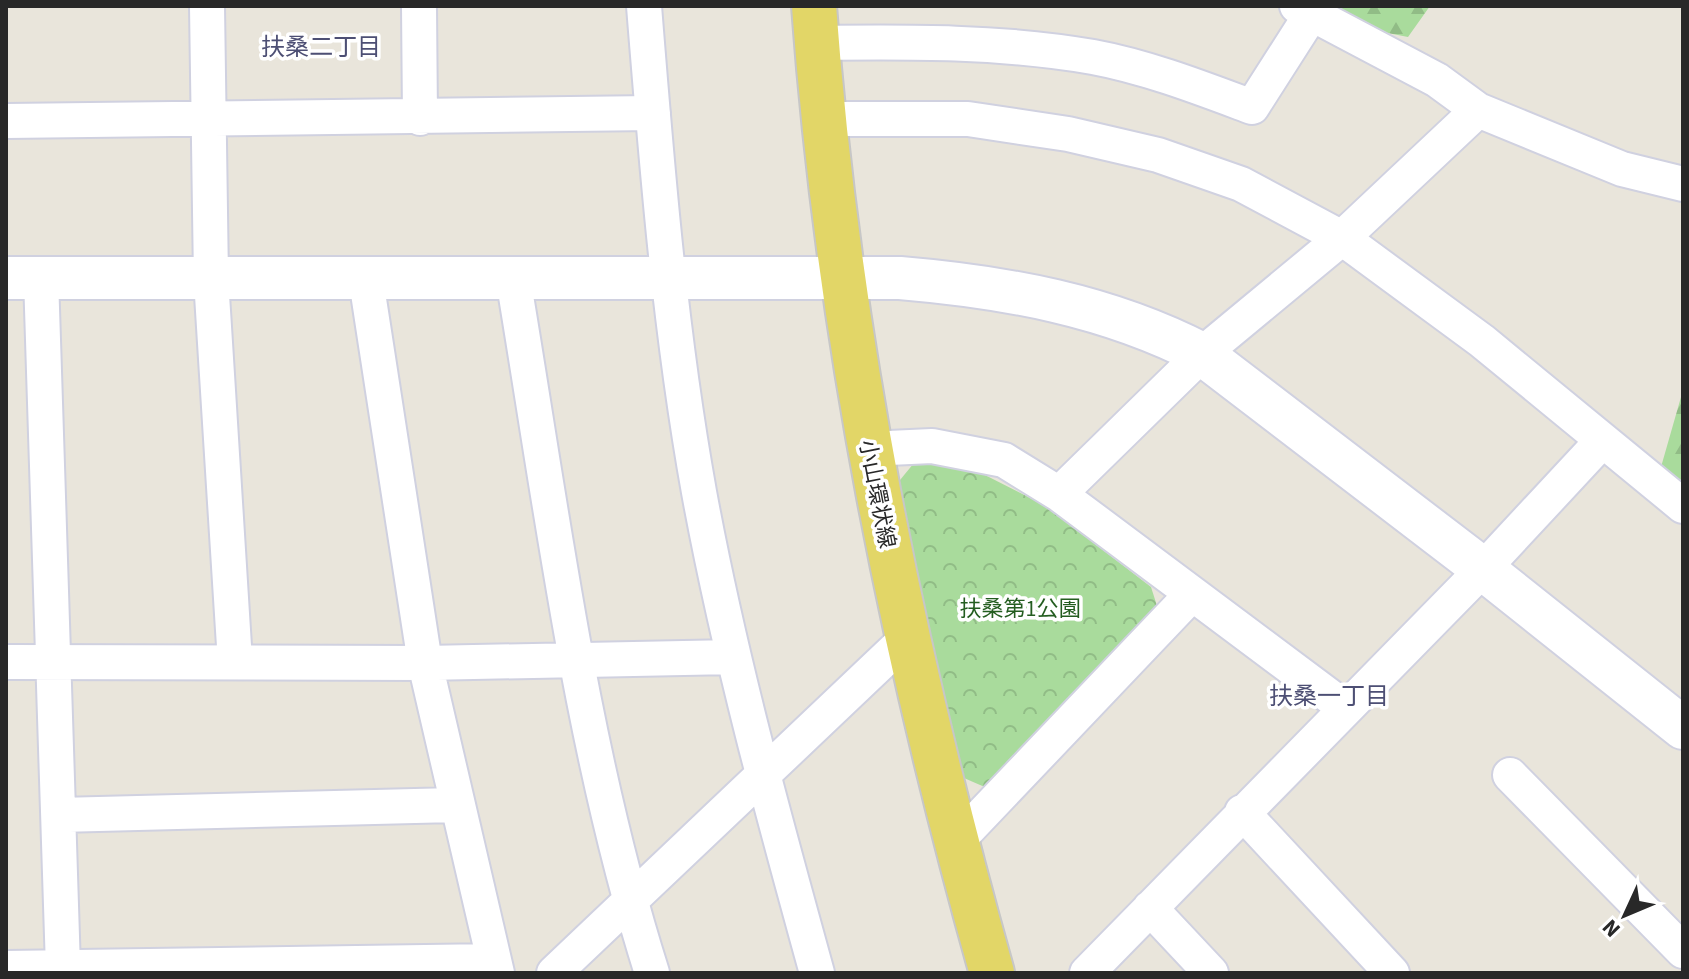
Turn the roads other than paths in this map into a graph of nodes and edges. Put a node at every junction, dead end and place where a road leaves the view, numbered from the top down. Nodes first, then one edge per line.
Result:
1 (207, 6) edge
2 (419, 6) edge
3 (644, 6) edge
4 (1304, 10) edge
5 (816, 24) edge
6 (1478, 110) junction
7 (653, 113) junction
8 (208, 117) junction
9 (420, 118) junction
10 (823, 119) junction
11 (6, 121) edge
12 (1683, 184) edge
13 (1342, 238) junction
14 (667, 277) junction
15 (842, 277) junction
16 (23, 278) edge
17 (513, 278) junction
18 (211, 279) junction
19 (366, 280) junction
20 (1202, 354) junction
21 (1602, 441) junction
22 (867, 449) junction
23 (1059, 494) junction
24 (1683, 506) edge
25 (1483, 569) junction
26 (1192, 594) junction
27 (906, 639) junction
28 (734, 657) junction
29 (578, 661) junction
30 (6, 662) edge
31 (52, 662) junction
32 (235, 662) junction
33 (425, 663) junction
34 (1344, 707) junction
35 (1683, 728) edge
36 (762, 772) junction
37 (1510, 775) dead end
38 (455, 805) junction
39 (1242, 812) junction
40 (59, 815) junction
41 (955, 843) junction
42 (629, 900) junction
43 (1150, 908) junction
44 (1683, 951) edge
45 (495, 967) edge
46 (6, 968) edge
47 (63, 968) junction
48 (289, 969) edge
49 (122, 971) edge
50 (554, 973) edge
51 (652, 973) edge
52 (817, 973) edge
53 (992, 973) edge
54 (1087, 973) edge
55 (1211, 973) edge
56 (1392, 973) edge

1 - 8 street
2 - 9 street
3 - 7 street
4 - 5 street
4 - 6 street
5 - 10 main road, 小山環状線
6 - 12 street
6 - 13 street
7 - 9 street
7 - 14 street
8 - 9 street
8 - 11 street
8 - 18 street
10 - 13 street
10 - 15 main road, 小山環状線
13 - 20 street
13 - 21 street
14 - 15 street
14 - 17 street
14 - 28 street
15 - 20 street
15 - 22 main road, 小山環状線
16 - 18 street
16 - 31 street
17 - 19 street
17 - 29 street
18 - 19 street
18 - 32 street
19 - 33 street
20 - 23 street
20 - 25 street
21 - 24 street
21 - 25 street
22 - 23 street
22 - 27 main road, 小山環状線
23 - 26 street
25 - 34 street
25 - 35 street
26 - 34 street
26 - 41 street
27 - 36 street
27 - 41 main road, 小山環状線
28 - 29 street
28 - 36 street
29 - 33 street
29 - 42 street
30 - 31 street
31 - 32 street
31 - 40 street
32 - 33 street
33 - 38 street
34 - 39 street
36 - 42 street
36 - 52 street
37 - 44 street
38 - 40 street
38 - 45 street
39 - 43 street
39 - 56 street
40 - 47 street
41 - 53 main road, 小山環状線
42 - 50 street
42 - 51 street
43 - 54 street
43 - 55 street
45 - 48 street
46 - 47 street
47 - 49 street
48 - 49 street

